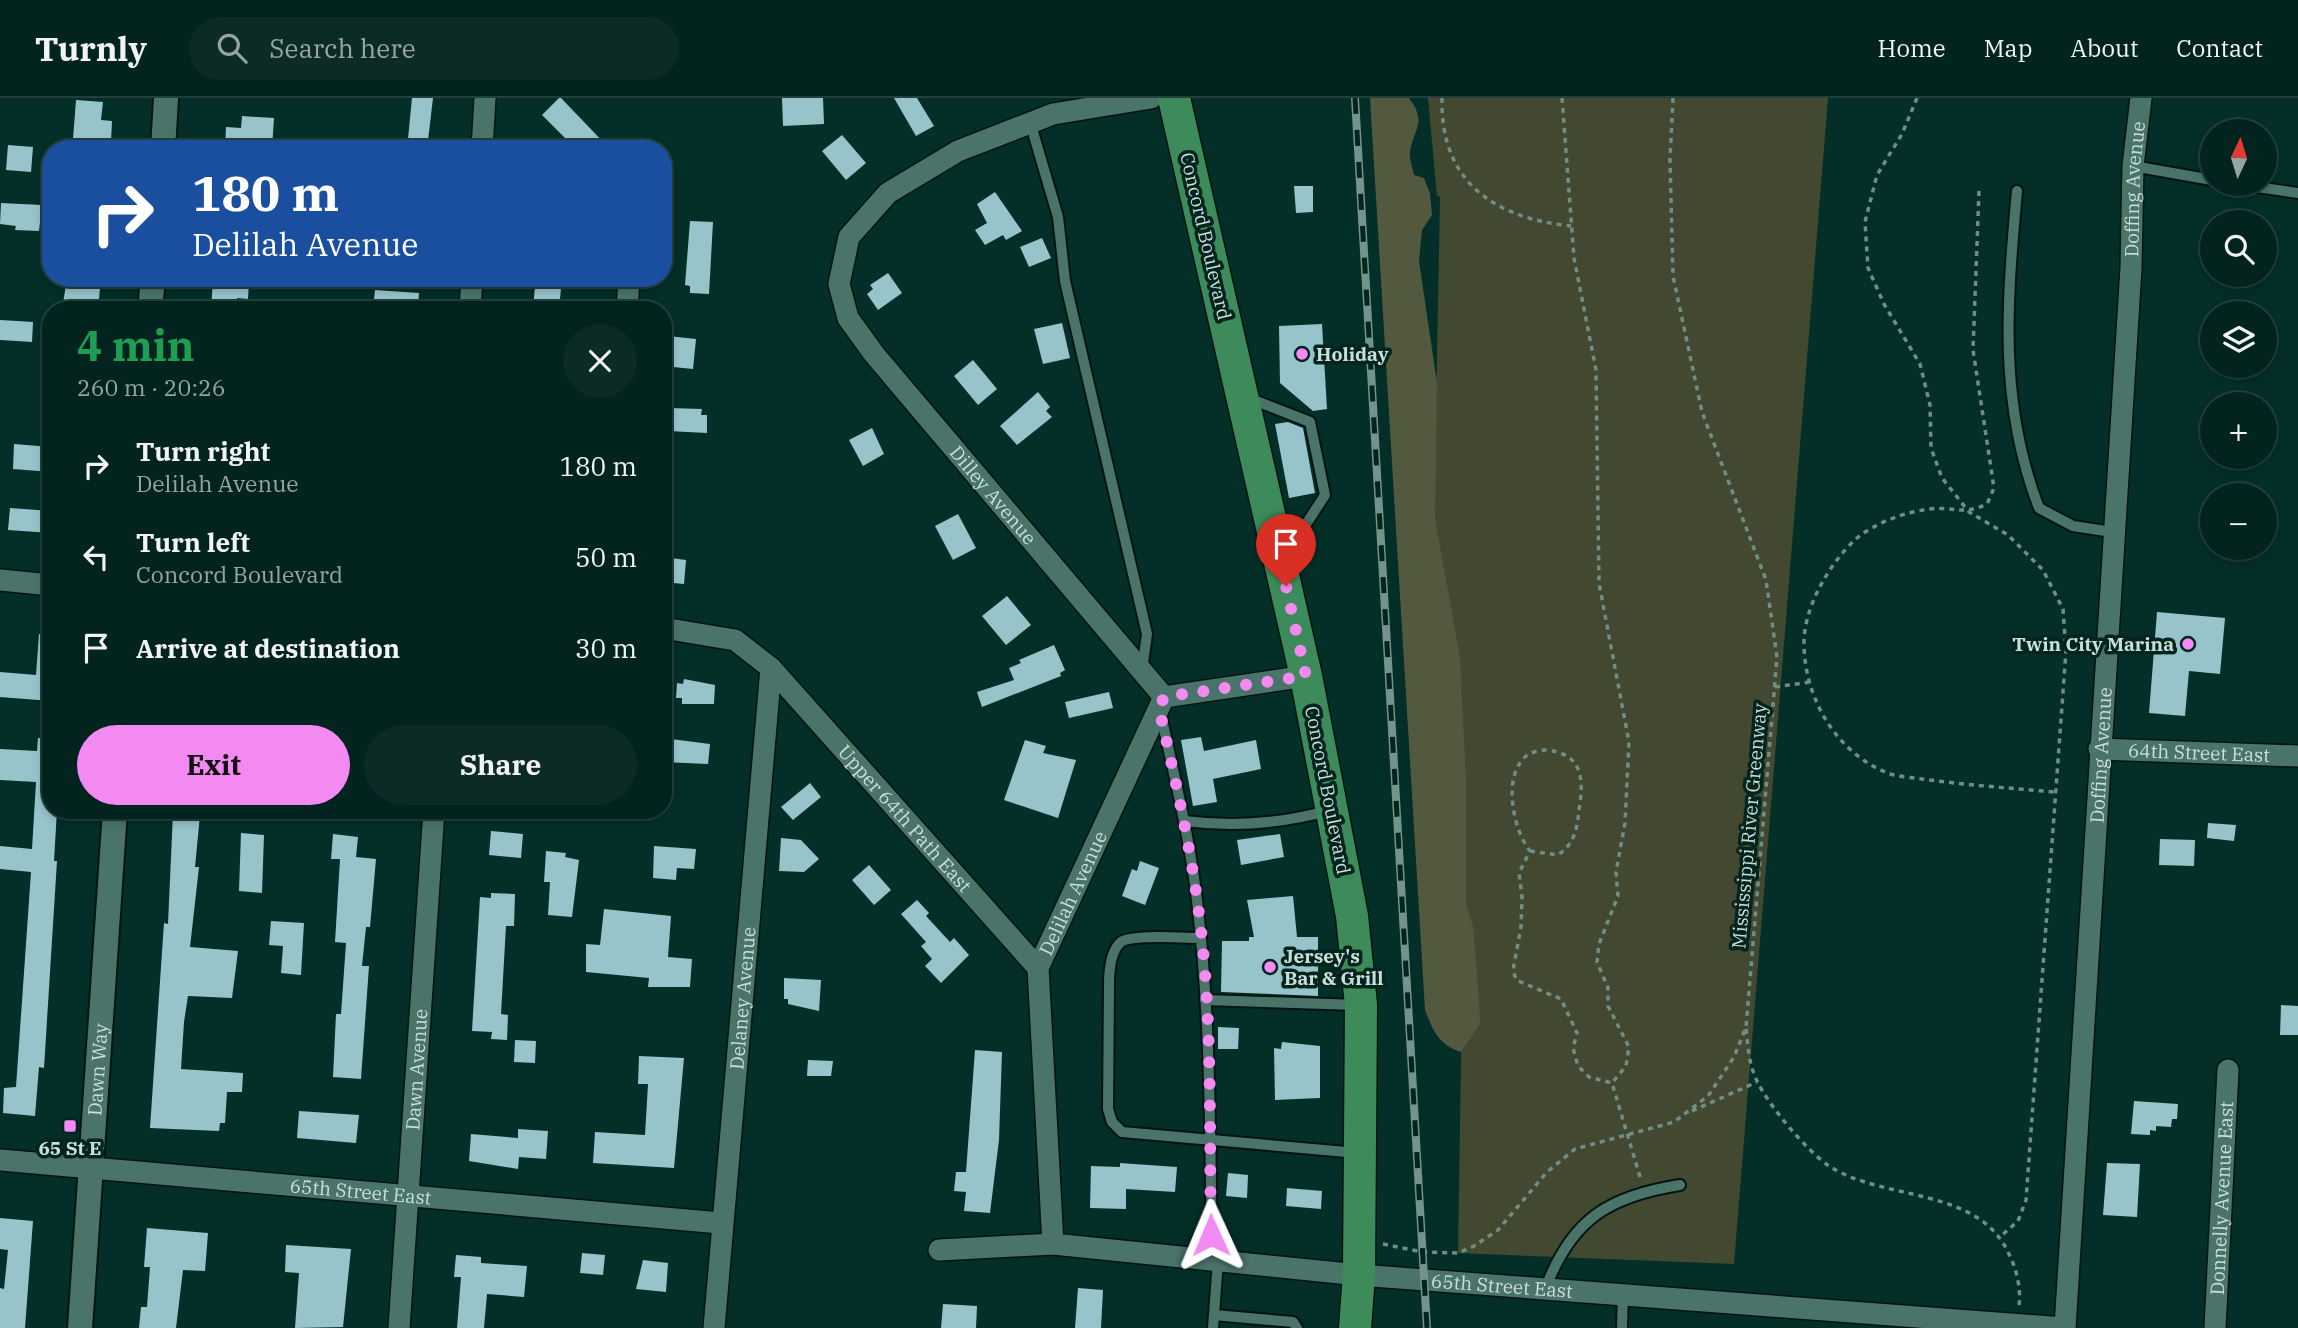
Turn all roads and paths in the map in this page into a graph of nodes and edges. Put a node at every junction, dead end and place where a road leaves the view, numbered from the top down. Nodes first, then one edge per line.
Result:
1 (166, 98) edge
2 (485, 98) edge
3 (1151, 98) edge
4 (1174, 98) edge
5 (1442, 98) edge
6 (1562, 98) edge
7 (1673, 98) edge
8 (1917, 98) edge
9 (2141, 98) edge
10 (1048, 106) edge
11 (1030, 122) junction
12 (164, 140) edge
13 (483, 140) edge
14 (2133, 166) junction
15 (2200, 178) edge
16 (2277, 190) edge
17 (1979, 191) dead end
18 (2018, 191) dead end
19 (2298, 193) edge
20 (1571, 226) junction
21 (1243, 396) junction
22 (1969, 512) junction
23 (2112, 532) junction
24 (1280, 563) junction
25 (0, 580) edge
26 (42, 584) edge
27 (672, 630) edge
28 (771, 668) junction
29 (1142, 670) junction
30 (1306, 676) junction
31 (1810, 682) junction
32 (1774, 687) junction
33 (1162, 703) junction
34 (2099, 749) junction
35 (2298, 756) edge
36 (2054, 792) junction
37 (1332, 810) junction
38 (114, 819) edge
39 (433, 819) edge
40 (1184, 821) junction
41 (1530, 850) junction
42 (1201, 938) junction
43 (1038, 968) junction
44 (1205, 1000) junction
45 (1361, 1005) junction
46 (1746, 1027) junction
47 (2228, 1070) dead end
48 (1757, 1082) junction
49 (1612, 1083) junction
50 (1686, 1113) junction
51 (1627, 1135) junction
52 (1209, 1139) junction
53 (1360, 1154) junction
54 (0, 1160) edge
55 (93, 1167) junction
56 (1680, 1185) dead end
57 (1644, 1192) junction
58 (409, 1194) junction
59 (722, 1223) junction
60 (2001, 1236) junction
61 (1053, 1244) junction
62 (939, 1250) dead end
63 (1215, 1260) junction
64 (1369, 1275) junction
65 (1546, 1287) junction
66 (1623, 1293) junction
67 (1214, 1315) junction
68 (2017, 1324) junction
69 (80, 1328) edge
70 (399, 1328) edge
71 (714, 1328) edge
72 (1213, 1328) edge
73 (1297, 1328) edge
74 (1355, 1328) edge
75 (1622, 1328) edge
76 (2064, 1328) edge
77 (2215, 1328) edge

1 - 12 street
2 - 13 street
3 - 10 street
4 - 21 main road, Concord Boulevard
5 - 20 path
6 - 20 path
7 - 32 path, Mississippi River Greenway
8 - 22 path
9 - 14 street, Doffing Avenue
10 - 11 street
11 - 29 lane
11 - 29 street, Dilley Avenue
14 - 15 lane
14 - 23 street, Doffing Avenue
16 - 19 lane
17 - 22 path
18 - 23 lane
20 - 49 path
21 - 24 main road, Concord Boulevard
21 - 24 lane
22 - 31 path
22 - 36 path
23 - 34 street, Doffing Avenue
24 - 30 main road, Concord Boulevard
25 - 26 street
27 - 28 street
28 - 43 street, Upper 64th Path East
28 - 59 street, Delaney Avenue
29 - 33 street, Dilley Avenue
30 - 33 street
30 - 37 main road, Concord Boulevard
31 - 32 path
31 - 36 path
32 - 46 path, Mississippi River Greenway
33 - 40 lane
33 - 43 street, Delilah Avenue
34 - 35 street, 64th Street East
34 - 76 street, Doffing Avenue
36 - 60 path
37 - 40 lane
37 - 45 main road, Concord Boulevard
38 - 55 street, Dawn Way
39 - 58 street, Dawn Avenue
40 - 42 lane
41 - 41 path
41 - 49 path
42 - 44 lane
42 - 52 lane
43 - 61 street, Delilah Avenue
44 - 45 lane
44 - 52 lane
45 - 53 main road, Concord Boulevard
46 - 48 path
46 - 50 path, Mississippi River Greenway
47 - 77 street, Donnelly Avenue East
48 - 50 path
48 - 60 path
49 - 51 path
50 - 51 path, Mississippi River Greenway
51 - 57 path
51 - 64 path, Mississippi River Greenway
52 - 53 lane
52 - 63 lane
53 - 64 main road, Concord Boulevard
54 - 55 street, 65th Street East
55 - 58 street, 65th Street East
55 - 69 street, Dawn Way
56 - 57 lane
57 - 65 lane
58 - 59 street, 65th Street East
58 - 70 street, Dawn Avenue
59 - 71 street, Delaney Avenue
60 - 68 path
61 - 62 street, 65th Street East
61 - 63 street, 65th Street East
63 - 64 street, 65th Street East
63 - 67 lane
64 - 65 street, 65th Street East
64 - 74 main road, Concord Boulevard
65 - 66 street, 65th Street East
66 - 68 street, 65th Street East
66 - 75 lane
67 - 72 lane
67 - 73 lane
68 - 76 street, 65th Street East

